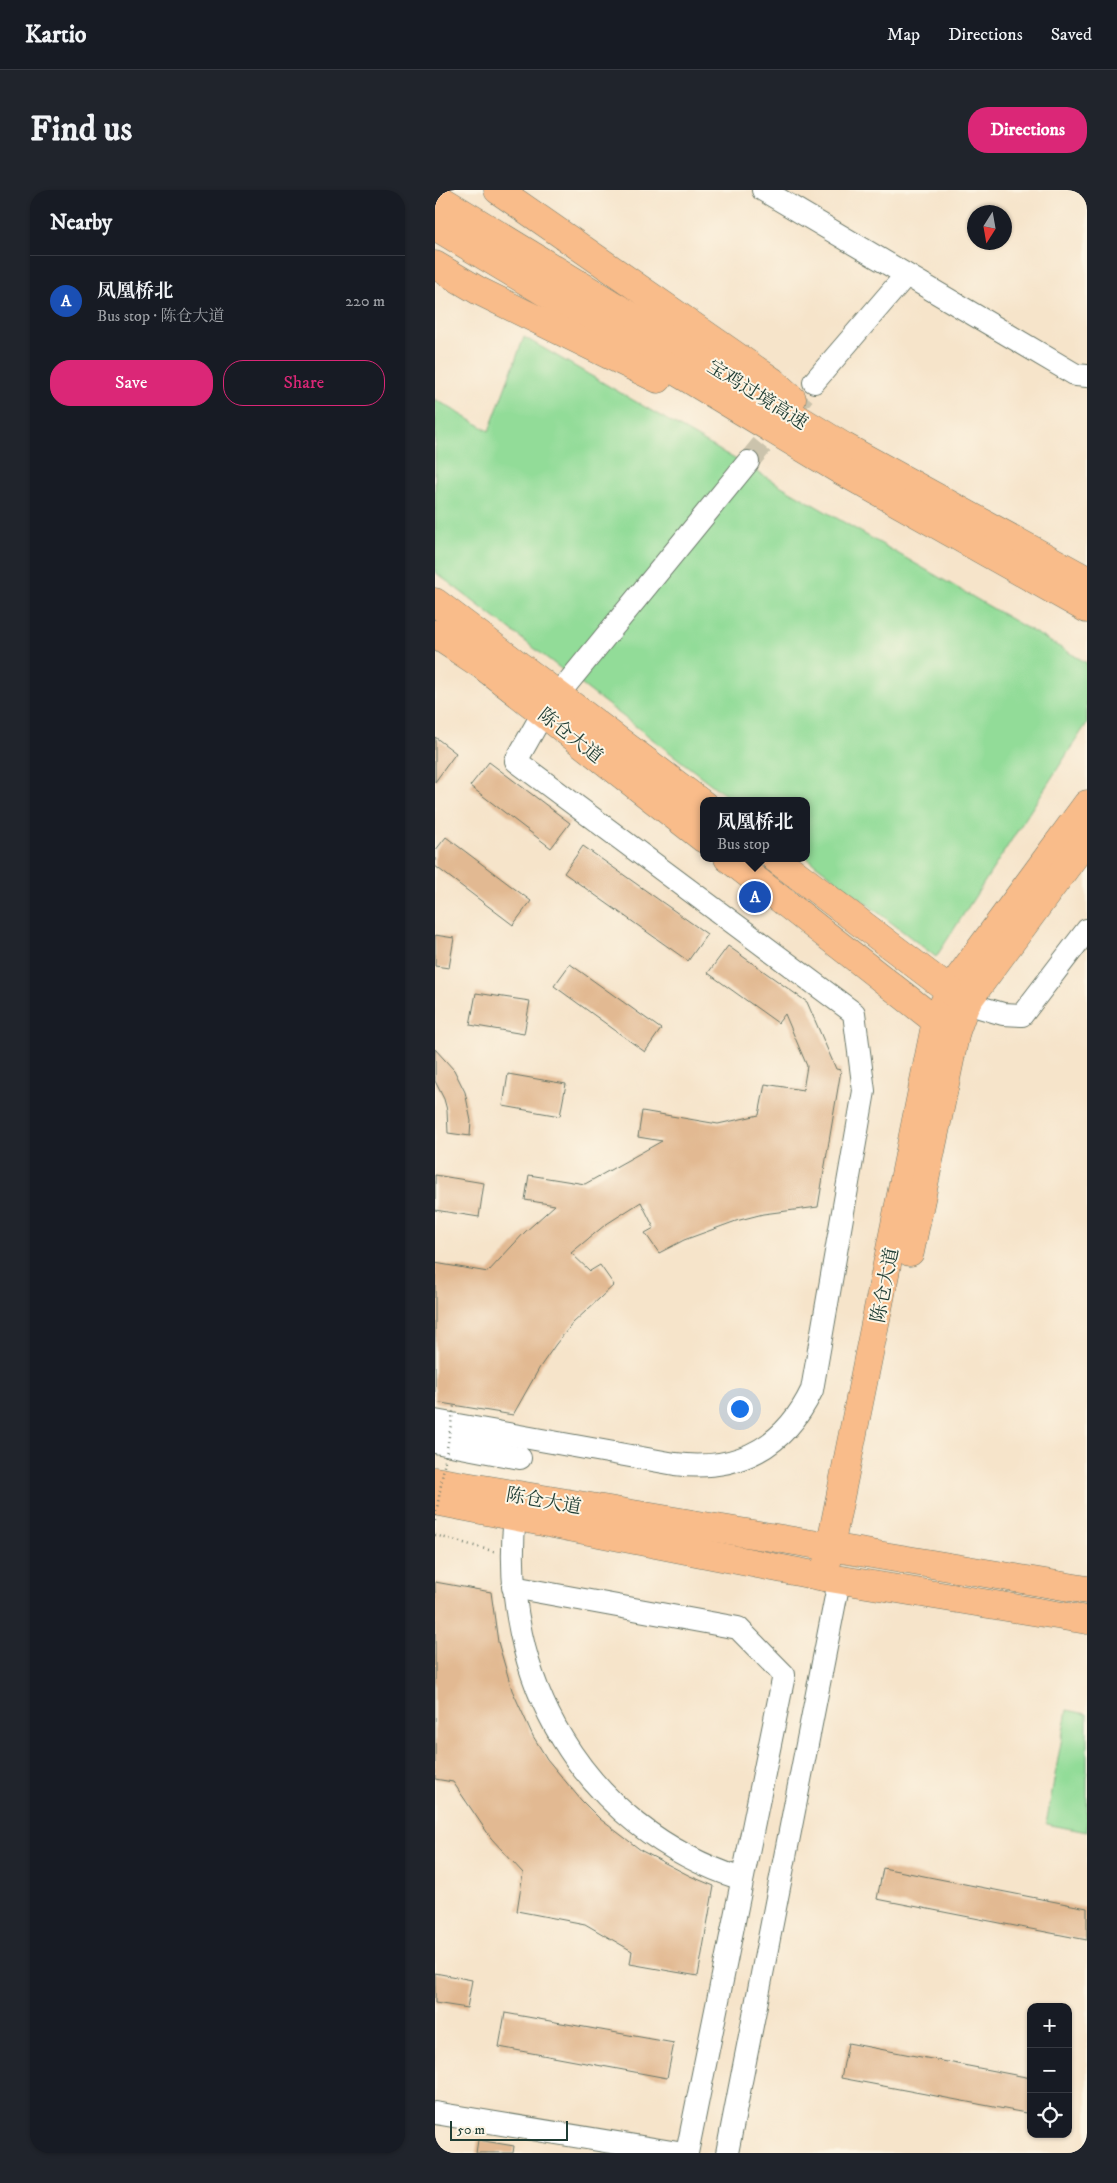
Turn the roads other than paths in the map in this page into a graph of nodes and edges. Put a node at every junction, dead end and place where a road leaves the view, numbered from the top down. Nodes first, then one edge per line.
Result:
1 (498, 190) edge
2 (763, 190) edge
3 (435, 196) edge
4 (435, 226) edge
5 (435, 265) edge
6 (906, 275) junction
7 (1087, 376) edge
8 (814, 382) tunnel mouth
9 (840, 457) junction
10 (748, 462) tunnel mouth
11 (1087, 580) edge
12 (435, 602) edge
13 (1087, 609) edge
14 (435, 634) edge
15 (551, 704) junction
16 (700, 802) edge
17 (1087, 804) edge
18 (700, 835) edge
19 (1087, 838) edge
20 (734, 862) edge
21 (780, 862) edge
22 (1087, 930) edge
23 (958, 997) junction
24 (946, 1026) junction
25 (435, 1421) edge
26 (435, 1442) edge
27 (522, 1448) junction
28 (435, 1481) edge
29 (435, 1501) edge
30 (514, 1505) junction
31 (839, 1549) junction
32 (832, 1579) junction
33 (513, 1587) junction
34 (1087, 1590) edge
35 (1087, 1620) edge
36 (742, 1878) junction
37 (435, 2113) edge
38 (677, 2153) edge
39 (687, 2153) edge
40 (727, 2153) edge

1 - 9 main road
2 - 6 street
3 - 9 main road, 宝鸡过境高速
4 - 9 main road, 宝鸡过境高速
5 - 9 main road
6 - 7 street
6 - 8 street
9 - 11 main road, 宝鸡过境高速
9 - 13 main road, 宝鸡过境高速
10 - 15 street
12 - 15 main road
14 - 15 main road, 陈仓大道
15 - 16 main road
15 - 18 main road, 陈仓大道
15 - 27 street
17 - 23 main road
19 - 23 main road
20 - 24 main road
21 - 23 main road
22 - 23 street
23 - 24 main road, 陈仓大道
24 - 31 main road, 陈仓大道
25 - 27 street
26 - 27 street
27 - 30 street
28 - 30 main road, 陈仓大道
29 - 30 main road, 陈仓大道
30 - 31 main road, 陈仓大道
30 - 32 main road, 陈仓大道
30 - 33 street
31 - 32 main road, 陈仓大道
31 - 34 main road, 陈仓大道
32 - 35 main road, 陈仓大道
32 - 40 street
33 - 36 street
33 - 36 street
36 - 39 street
37 - 38 street

